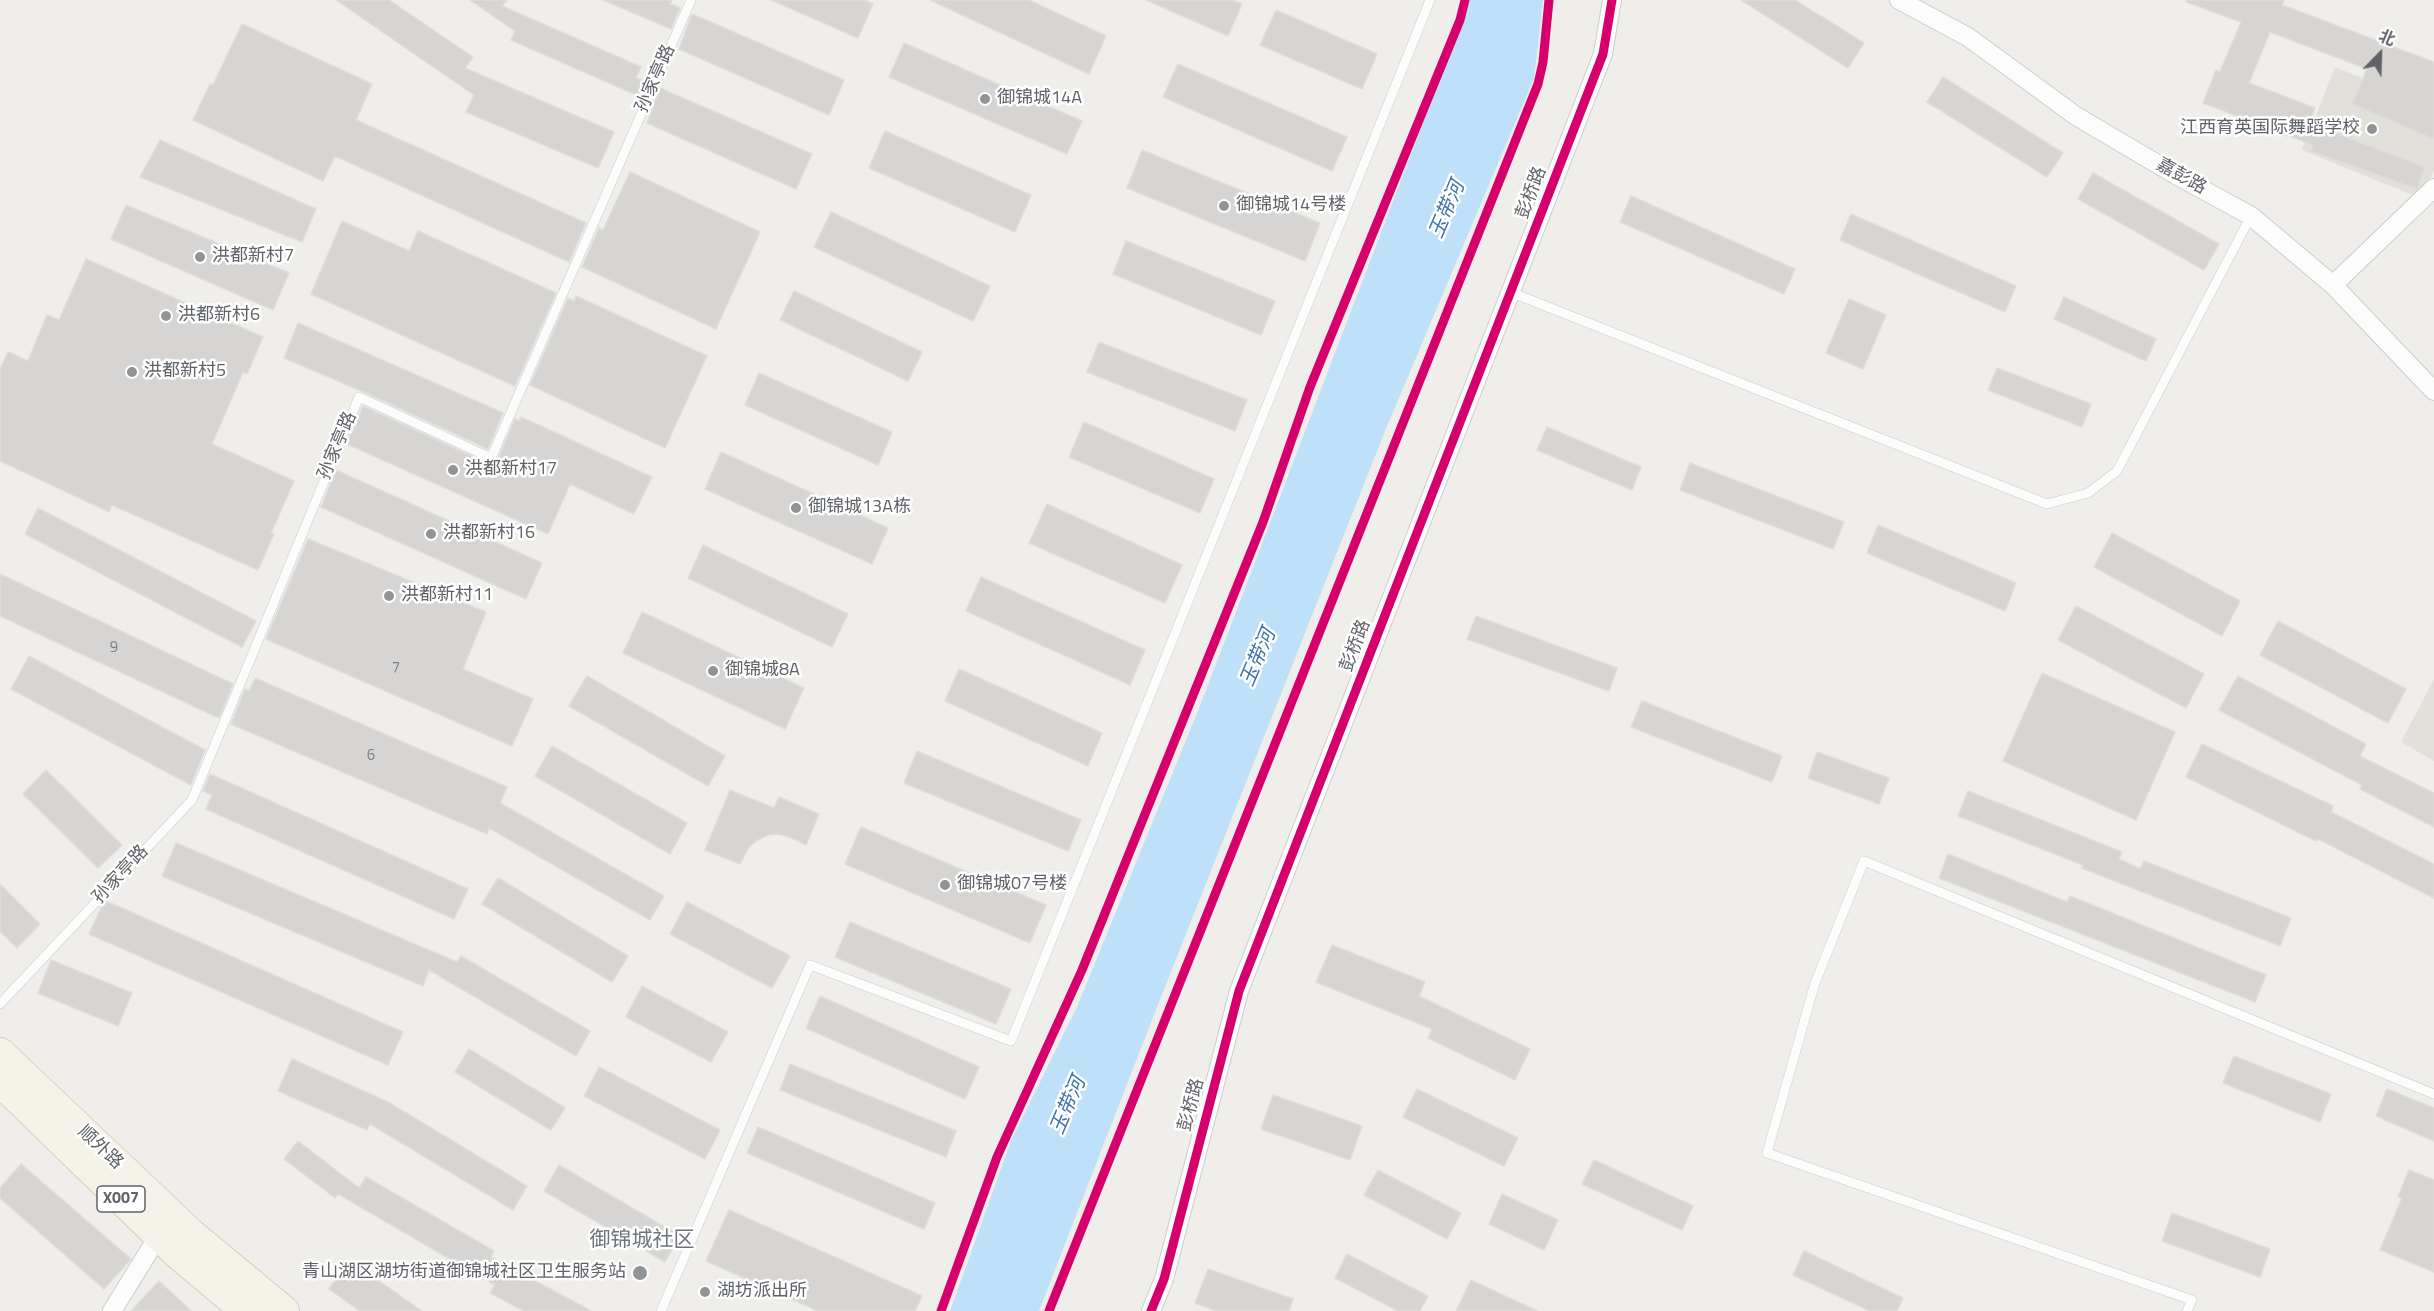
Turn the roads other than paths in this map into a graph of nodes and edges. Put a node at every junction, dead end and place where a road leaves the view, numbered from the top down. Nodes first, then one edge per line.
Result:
1 (692, 0) edge
2 (1430, 0) edge
3 (1612, 0) edge
4 (1899, 0) edge
5 (2434, 188) edge
6 (2251, 216) junction
7 (2333, 285) junction
8 (1510, 292) junction
9 (2434, 391) edge
10 (0, 1004) edge
11 (0, 1053) edge
12 (0, 1081) edge
13 (2434, 1094) edge
14 (159, 1235) junction
15 (112, 1311) edge
16 (246, 1311) edge
17 (284, 1311) edge
18 (661, 1311) edge
19 (1151, 1311) edge
20 (2187, 1311) edge

1 - 10 lane, 孙家亭路
2 - 18 lane
3 - 8 street, 彭桥路
4 - 6 street, 嘉彭路
5 - 7 street
6 - 7 street, 嘉彭路
6 - 8 lane
7 - 9 street, 嘉彭路
8 - 19 street, 彭桥路
11 - 17 main road, 顺外路
12 - 14 main road, 顺外路 / X007
13 - 20 lane
14 - 15 street
14 - 16 main road, 顺外路 / X007

